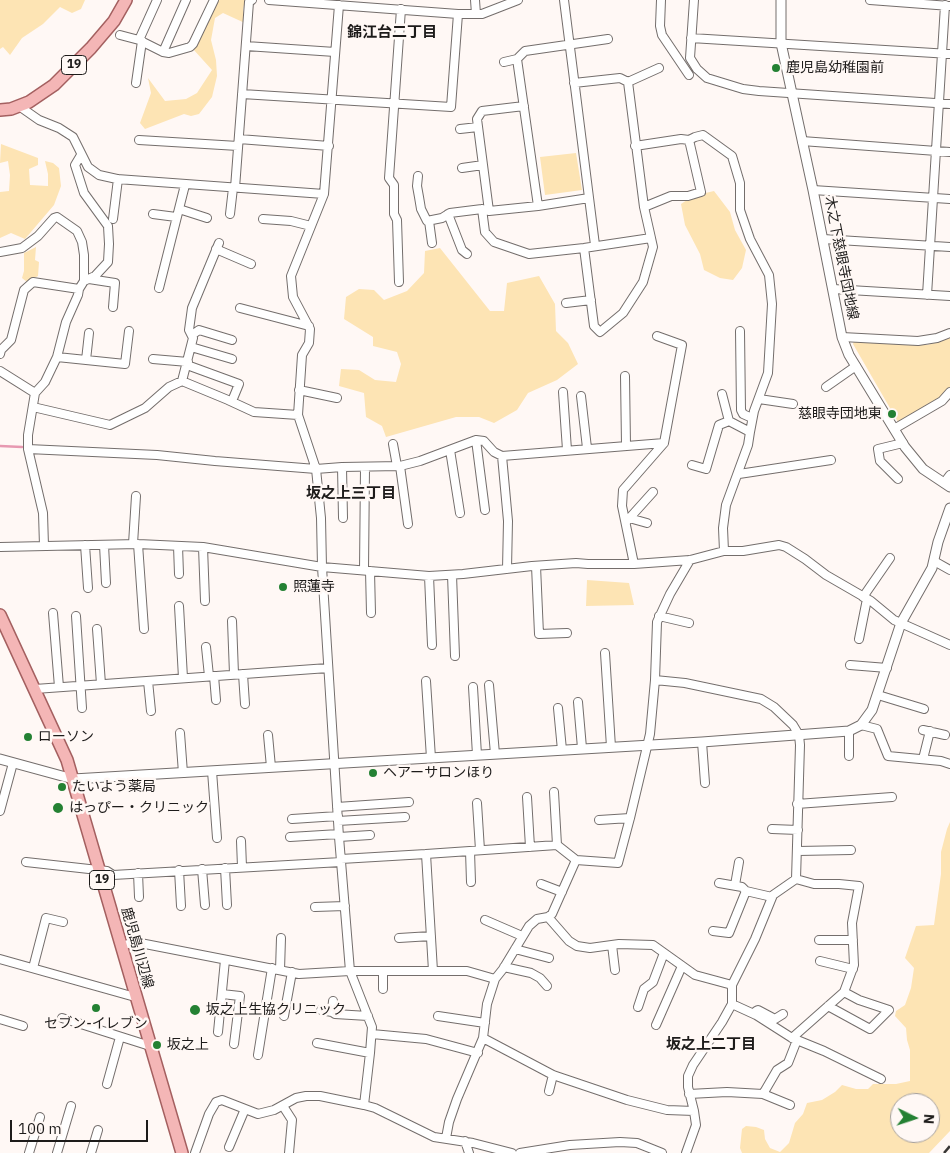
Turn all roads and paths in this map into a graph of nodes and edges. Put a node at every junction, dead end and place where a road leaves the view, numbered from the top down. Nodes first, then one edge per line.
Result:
1 (126, 0) edge
2 (156, 0) edge
3 (186, 0) edge
4 (214, 0) edge
5 (252, 0) edge
6 (269, 0) edge
7 (475, 0) edge
8 (518, 0) edge
9 (564, 0) edge
10 (661, 0) edge
11 (694, 0) edge
12 (781, 0) edge
13 (870, 0) edge
14 (948, 5) edge
15 (338, 6) junction
16 (400, 9) junction
17 (458, 14) junction
18 (476, 14) junction
19 (120, 35) dead end
20 (691, 38) junction
21 (608, 39) dead end
22 (140, 41) junction
23 (781, 43) junction
24 (569, 44) junction
25 (246, 46) junction
26 (163, 52) junction
27 (335, 52) junction
28 (946, 54) edge
29 (517, 60) junction
30 (504, 62) dead end
31 (659, 68) dead end
32 (689, 75) dead end
33 (628, 82) junction
34 (136, 83) dead end
35 (574, 83) junction
36 (242, 94) junction
37 (792, 94) junction
38 (332, 99) junction
39 (394, 103) junction
40 (939, 103) junction
41 (950, 104) edge
42 (19, 106) junction
43 (524, 106) junction
44 (0, 110) edge
45 (478, 127) junction
46 (460, 129) dead end
47 (139, 140) dead end
48 (690, 140) junction
49 (802, 141) junction
50 (239, 143) junction
51 (328, 146) junction
52 (636, 146) junction
53 (937, 151) junction
54 (950, 152) edge
55 (81, 155) junction
56 (483, 166) junction
57 (462, 168) dead end
58 (418, 176) dead end
59 (118, 179) junction
60 (185, 184) junction
61 (234, 188) junction
62 (813, 190) junction
63 (324, 194) junction
64 (589, 198) junction
65 (933, 198) junction
66 (950, 199) edge
67 (538, 206) junction
68 (644, 208) junction
69 (485, 210) junction
70 (178, 213) junction
71 (152, 214) dead end
72 (230, 214) dead end
73 (448, 214) junction
74 (208, 218) dead end
75 (113, 219) dead end
76 (263, 219) dead end
77 (429, 221) junction
78 (311, 226) junction
79 (651, 238) junction
80 (822, 239) junction
81 (432, 243) dead end
82 (595, 245) junction
83 (930, 246) junction
84 (584, 248) junction
85 (950, 248) edge
86 (0, 252) edge
87 (467, 254) dead end
88 (251, 264) dead end
89 (86, 280) junction
90 (399, 282) dead end
91 (159, 288) dead end
92 (79, 289) junction
93 (833, 289) junction
94 (926, 295) junction
95 (950, 296) edge
96 (590, 300) junction
97 (566, 303) dead end
98 (113, 307) dead end
99 (240, 308) dead end
100 (309, 326) junction
101 (129, 331) dead end
102 (740, 331) dead end
103 (89, 333) dead end
104 (950, 333) edge
105 (192, 335) junction
106 (657, 336) dead end
107 (842, 338) junction
108 (232, 340) dead end
109 (191, 347) junction
110 (0, 351) edge
111 (57, 357) junction
112 (153, 358) dead end
113 (232, 359) dead end
114 (86, 360) junction
115 (187, 364) junction
116 (856, 366) junction
117 (0, 371) edge
118 (625, 376) dead end
119 (182, 382) junction
120 (826, 387) dead end
121 (299, 390) junction
122 (563, 392) dead end
123 (950, 392) edge
124 (36, 393) junction
125 (722, 394) dead end
126 (581, 396) dead end
127 (337, 398) dead end
128 (758, 399) junction
129 (232, 401) junction
130 (793, 404) dead end
131 (33, 407) junction
132 (298, 415) junction
133 (752, 418) junction
134 (730, 421) junction
135 (894, 429) junction
136 (750, 432) junction
137 (476, 440) junction
138 (664, 443) junction
139 (903, 443) junction
140 (393, 444) dead end
141 (626, 445) junction
142 (587, 448) junction
143 (28, 449) junction
144 (450, 450) junction
145 (567, 450) junction
146 (502, 456) junction
147 (832, 460) dead end
148 (692, 465) dead end
149 (399, 466) junction
150 (342, 467) junction
151 (365, 468) junction
152 (316, 470) junction
153 (739, 474) junction
154 (950, 475) edge
155 (898, 479) dead end
156 (947, 485) edge
157 (491, 490) dead end
158 (482, 491) junction
159 (653, 492) dead end
160 (136, 496) dead end
161 (950, 508) edge
162 (485, 510) dead end
163 (460, 513) dead end
164 (343, 518) dead end
165 (627, 520) junction
166 (647, 523) dead end
167 (408, 524) dead end
168 (135, 544) junction
169 (104, 545) junction
170 (44, 546) junction
171 (85, 546) junction
172 (178, 546) junction
173 (0, 547) edge
174 (203, 547) junction
175 (724, 552) junction
176 (890, 558) dead end
177 (690, 560) junction
178 (934, 561) junction
179 (634, 564) junction
180 (536, 566) junction
181 (322, 567) junction
182 (507, 569) junction
183 (367, 570) junction
184 (950, 570) edge
185 (179, 574) dead end
186 (452, 575) junction
187 (429, 576) junction
188 (106, 583) dead end
189 (88, 588) dead end
190 (865, 598) junction
191 (205, 601) dead end
192 (179, 606) dead end
193 (53, 613) dead end
194 (371, 613) dead end
195 (0, 615) edge
196 (76, 616) dead end
197 (659, 616) junction
198 (232, 621) dead end
199 (689, 623) dead end
200 (901, 623) junction
201 (97, 629) dead end
202 (144, 629) dead end
203 (567, 633) dead end
204 (858, 639) dead end
205 (432, 645) dead end
206 (950, 645) edge
207 (206, 647) dead end
208 (605, 653) dead end
209 (455, 656) dead end
210 (850, 665) dead end
211 (328, 668) junction
212 (887, 668) junction
213 (239, 674) junction
214 (211, 676) junction
215 (183, 678) junction
216 (656, 680) junction
217 (148, 681) junction
218 (426, 681) dead end
219 (100, 684) junction
220 (81, 686) junction
221 (489, 686) dead end
222 (59, 687) junction
223 (473, 687) dead end
224 (35, 689) junction
225 (878, 695) junction
226 (216, 700) dead end
227 (578, 702) dead end
228 (244, 704) dead end
229 (82, 708) dead end
230 (558, 708) dead end
231 (924, 709) dead end
232 (151, 711) dead end
233 (861, 725) junction
234 (849, 731) junction
235 (180, 733) dead end
236 (268, 735) dead end
237 (798, 735) junction
238 (945, 735) dead end
239 (702, 742) junction
240 (648, 744) junction
241 (611, 747) junction
242 (582, 748) junction
243 (562, 750) junction
244 (495, 754) junction
245 (477, 755) junction
246 (849, 756) dead end
247 (431, 758) junction
248 (0, 759) edge
249 (923, 759) junction
250 (13, 763) junction
251 (334, 763) junction
252 (950, 764) edge
253 (271, 767) junction
254 (212, 771) junction
255 (183, 773) junction
256 (73, 779) junction
257 (705, 783) dead end
258 (554, 792) dead end
259 (527, 797) dead end
260 (892, 797) dead end
261 (409, 802) dead end
262 (477, 802) dead end
263 (797, 804) junction
264 (337, 807) junction
265 (0, 811) edge
266 (405, 817) dead end
267 (630, 818) junction
268 (338, 819) junction
269 (292, 820) dead end
270 (599, 820) dead end
271 (772, 830) dead end
272 (798, 830) junction
273 (370, 835) dead end
274 (339, 836) junction
275 (290, 837) dead end
276 (217, 838) dead end
277 (241, 842) dead end
278 (557, 845) junction
279 (530, 847) junction
280 (480, 850) junction
281 (851, 850) dead end
282 (470, 851) junction
283 (798, 851) junction
284 (426, 854) junction
285 (576, 860) junction
286 (341, 861) junction
287 (26, 862) dead end
288 (739, 862) dead end
289 (242, 867) junction
290 (225, 868) junction
291 (202, 869) junction
292 (180, 870) junction
293 (100, 871) junction
294 (138, 873) junction
295 (796, 879) junction
296 (472, 882) dead end
297 (719, 883) dead end
298 (541, 884) dead end
299 (735, 885) junction
300 (746, 891) junction
301 (562, 892) junction
302 (139, 897) dead end
303 (772, 897) junction
304 (205, 905) dead end
305 (227, 905) dead end
306 (181, 906) dead end
307 (345, 906) junction
308 (315, 907) dead end
309 (548, 918) junction
310 (485, 920) dead end
311 (63, 922) dead end
312 (713, 931) dead end
313 (431, 936) junction
314 (522, 936) junction
315 (281, 938) dead end
316 (399, 938) dead end
317 (819, 940) dead end
318 (852, 940) junction
319 (612, 945) junction
320 (121, 946) junction
321 (515, 949) junction
322 (664, 953) junction
323 (549, 958) dead end
324 (0, 959) edge
325 (225, 960) junction
326 (820, 961) dead end
327 (682, 966) junction
328 (504, 967) junction
329 (33, 968) junction
330 (276, 969) junction
331 (852, 969) junction
332 (615, 970) dead end
333 (350, 971) junction
334 (383, 971) junction
335 (432, 971) junction
336 (292, 972) junction
337 (495, 979) junction
338 (732, 985) junction
339 (547, 986) dead end
340 (383, 989) dead end
341 (844, 992) junction
342 (222, 994) junction
343 (135, 996) junction
344 (333, 1001) dead end
345 (732, 1004) junction
346 (828, 1006) junction
347 (638, 1007) dead end
348 (321, 1010) dead end
349 (332, 1012) junction
350 (752, 1013) junction
351 (783, 1014) dead end
352 (284, 1016) dead end
353 (368, 1016) junction
354 (438, 1016) dead end
355 (0, 1018) edge
356 (62, 1018) dead end
357 (485, 1023) junction
358 (656, 1025) dead end
359 (23, 1026) dead end
360 (218, 1032) dead end
361 (372, 1034) junction
362 (120, 1037) junction
363 (483, 1038) junction
364 (794, 1039) junction
365 (234, 1044) dead end
366 (317, 1044) dead end
367 (150, 1046) junction
368 (478, 1053) junction
369 (370, 1054) junction
370 (258, 1055) dead end
371 (553, 1075) junction
372 (881, 1079) dead end
373 (107, 1084) dead end
374 (549, 1091) dead end
375 (689, 1094) junction
376 (763, 1094) junction
377 (364, 1105) junction
378 (790, 1105) dead end
379 (71, 1106) dead end
380 (283, 1106) junction
381 (245, 1109) junction
382 (694, 1111) junction
383 (40, 1118) dead end
384 (98, 1130) dead end
385 (446, 1138) junction
386 (465, 1142) junction
387 (229, 1148) dead end
388 (570, 1149) edge
389 (651, 1151) edge
390 (29, 1153) edge
391 (57, 1153) edge
392 (91, 1153) edge
393 (182, 1153) edge
394 (195, 1153) edge
395 (289, 1153) edge
396 (469, 1153) edge
397 (512, 1153) edge
398 (520, 1153) edge
399 (662, 1153) edge
400 (686, 1153) edge

1 - 42 main road, 19
2 - 22 street
3 - 26 street
4 - 26 street
5 - 25 street
6 - 15 street
7 - 18 street
8 - 18 street
9 - 24 street
10 - 32 street
11 - 20 street
12 - 23 street, 木之下慈眼寺団地線
13 - 14 street
14 - 28 street
15 - 16 street
15 - 27 street
16 - 17 street
16 - 39 street
17 - 18 street
17 - 39 street
19 - 22 street
20 - 23 street
20 - 37 street
21 - 24 street
22 - 26 street
22 - 34 street
23 - 28 street
23 - 37 street, 木之下慈眼寺団地線
24 - 29 street
24 - 35 street
25 - 27 street
25 - 36 street
27 - 38 street
28 - 40 street
29 - 30 street
29 - 43 street
31 - 33 street
33 - 35 street
33 - 52 street
35 - 64 street
36 - 38 street
36 - 50 street
37 - 40 street
37 - 49 street, 木之下慈眼寺団地線
38 - 39 street
38 - 51 street
39 - 90 street
40 - 41 street
40 - 53 street
42 - 44 main road, 19
42 - 55 street
43 - 45 street
43 - 67 street
45 - 46 street
45 - 56 street
47 - 50 street
48 - 52 street
48 - 68 street
48 - 128 street
49 - 53 street
49 - 62 street, 木之下慈眼寺団地線
50 - 51 street
50 - 61 street
51 - 63 street
52 - 68 street
53 - 54 street
53 - 65 street
55 - 59 street
55 - 89 street
56 - 57 street
56 - 69 street
58 - 77 street
59 - 60 street
59 - 75 street
60 - 61 street
60 - 70 street
61 - 63 street
61 - 72 street
62 - 65 street
62 - 80 street, 木之下慈眼寺団地線
63 - 78 street
64 - 67 street
64 - 82 street
65 - 66 street
65 - 83 street
67 - 69 street
68 - 79 street
69 - 73 street
69 - 84 street
70 - 71 street
70 - 74 street
70 - 91 street
73 - 77 street
73 - 87 street
76 - 78 street
77 - 81 street
78 - 100 street
79 - 82 street
79 - 96 street
80 - 83 street
80 - 93 street, 木之下慈眼寺団地線
82 - 84 street
83 - 85 street
83 - 94 street
84 - 96 street
86 - 89 street
88 - 105 street
89 - 92 street
89 - 98 street
92 - 110 street
92 - 111 street
93 - 94 street
93 - 107 street, 木之下慈眼寺団地線
94 - 95 street
96 - 97 street
99 - 100 street
100 - 121 street
101 - 114 street
102 - 133 street
103 - 114 street
104 - 107 street
105 - 108 street
105 - 109 street
106 - 138 street
107 - 116 street, 木之下慈眼寺団地線
109 - 113 street
109 - 115 street
111 - 114 street
111 - 124 street
112 - 115 street
115 - 119 street
115 - 129 street
116 - 120 street
116 - 135 street, 木之下慈眼寺団地線
117 - 124 street
118 - 141 street
119 - 129 street
119 - 131 street
121 - 127 street
121 - 132 street
122 - 145 street
123 - 135 street
124 - 131 street
125 - 134 street
126 - 142 street
128 - 130 street
128 - 133 street
129 - 132 street
131 - 143 street
132 - 152 street
133 - 136 street
134 - 136 street
134 - 148 street
135 - 139 street, 木之下慈眼寺団地線
136 - 153 street
137 - 144 street
137 - 146 street
137 - 158 street
138 - 141 street
138 - 165 street
139 - 155 street
139 - 156 street, 木之下慈眼寺団地線
140 - 149 street
141 - 142 street
142 - 145 street
143 - 152 street
143 - 170 street
144 - 149 street
144 - 163 street
145 - 146 street
146 - 182 street
147 - 153 street
149 - 151 street
149 - 167 street
150 - 151 street
150 - 152 street
150 - 164 street
151 - 183 street
152 - 181 street
153 - 175 street
154 - 156 street
157 - 158 street
158 - 162 street
159 - 165 street
160 - 168 street
161 - 178 street
165 - 166 street
165 - 179 street
168 - 169 street
168 - 172 street
168 - 202 street
169 - 171 street
169 - 188 street
170 - 171 street
170 - 173 street
171 - 189 street
172 - 174 street
172 - 185 street
174 - 181 street
174 - 191 street
175 - 177 street
175 - 190 street
176 - 190 street
177 - 179 street
177 - 197 street
178 - 184 street
178 - 200 street
179 - 180 street
180 - 182 street
180 - 203 street
181 - 183 street
181 - 211 street
182 - 186 street
183 - 187 street
183 - 194 street
186 - 187 street
186 - 209 street
187 - 205 street
190 - 200 street
190 - 204 street
192 - 215 street
193 - 222 street
195 - 224 main road, 鹿児島川辺線 / 19
196 - 220 street
197 - 199 street
197 - 216 street
198 - 213 street
200 - 206 street
200 - 212 street
201 - 219 street
207 - 214 street
208 - 241 street
210 - 212 street
211 - 213 street
211 - 251 street
212 - 225 street
213 - 214 street
213 - 228 street
214 - 215 street
214 - 226 street
215 - 217 street
216 - 237 street
216 - 240 street
217 - 219 street
217 - 232 street
218 - 247 street
219 - 220 street
220 - 222 street
220 - 229 street
221 - 244 street
222 - 224 street
223 - 245 street
224 - 256 main road, 鹿児島川辺線 / 19
225 - 231 street
225 - 233 street
227 - 242 street
230 - 243 street
233 - 234 street
233 - 249 street
234 - 237 street
234 - 246 street
235 - 255 street
236 - 253 street
237 - 239 street
237 - 263 street
238 - 249 street
239 - 240 street
239 - 257 street
240 - 241 street
240 - 267 street
241 - 242 street
242 - 243 street
243 - 244 street
244 - 245 street
245 - 247 street
247 - 251 street
248 - 250 street
249 - 252 street
250 - 256 street
250 - 265 street
251 - 253 street
251 - 264 street
253 - 254 street
254 - 255 street
254 - 276 street
255 - 256 street
256 - 293 main road, 鹿児島川辺線 / 19
258 - 278 street
259 - 279 street
260 - 263 street
261 - 264 street
262 - 280 street
263 - 272 street
264 - 268 street
266 - 268 street
267 - 270 street
267 - 285 street
268 - 269 street
268 - 274 street
271 - 272 street
272 - 283 street
273 - 274 street
274 - 275 street
274 - 286 street
277 - 289 street
278 - 279 street
278 - 285 street
279 - 280 street
280 - 282 street
281 - 283 street
282 - 284 street
282 - 296 street
283 - 295 street
284 - 286 street
284 - 313 street
285 - 301 street
286 - 289 street
286 - 307 street
287 - 293 street
288 - 299 street
289 - 290 street
290 - 291 street
290 - 305 street
291 - 292 street
291 - 304 street
292 - 294 street
292 - 306 street
293 - 294 street
293 - 320 main road, 鹿児島川辺線 / 19
294 - 302 street
295 - 303 street
295 - 318 street
297 - 299 street
298 - 301 street
299 - 300 street
300 - 303 street
300 - 312 street
301 - 309 street
303 - 338 street
307 - 308 street
307 - 333 street
309 - 314 street
309 - 319 street
310 - 314 street
311 - 329 street
313 - 316 street
313 - 335 street
314 - 321 street
315 - 330 street
317 - 318 street
318 - 331 street
319 - 322 street
319 - 332 street
320 - 325 street
320 - 343 main road, 鹿児島川辺線 / 19
321 - 323 street
321 - 328 street
322 - 327 street
322 - 347 street
324 - 329 street
325 - 330 street
325 - 342 street
326 - 331 street
327 - 338 street
327 - 358 street
328 - 337 street
328 - 339 street
329 - 343 street
330 - 336 street
330 - 370 street
331 - 341 street
333 - 334 street
333 - 336 street
333 - 353 street
334 - 335 street
334 - 340 street
335 - 337 street
336 - 352 street
337 - 357 street
338 - 345 street
341 - 346 street
341 - 346 street
342 - 360 street
342 - 365 street
343 - 367 main road, 鹿児島川辺線 / 19
344 - 349 street
345 - 350 street
345 - 375 street
346 - 364 street
348 - 349 street
349 - 353 street
350 - 351 street
350 - 364 street
353 - 361 street
354 - 357 street
355 - 359 street
356 - 362 street
357 - 363 street
361 - 368 street
361 - 369 street
362 - 367 street
362 - 373 street
363 - 368 street
363 - 371 street
364 - 372 street
364 - 376 street
366 - 369 street
367 - 393 main road, 鹿児島川辺線 / 19
368 - 385 street
369 - 377 street
371 - 374 street
371 - 382 street
375 - 376 street
375 - 382 street
376 - 378 street
377 - 380 street
377 - 385 street
379 - 391 street
380 - 381 street
380 - 395 street
381 - 387 street
381 - 394 street
382 - 400 street
383 - 390 street
384 - 392 street
385 - 386 street
386 - 396 street
386 - 397 street
388 - 389 street
388 - 398 street
389 - 399 street

